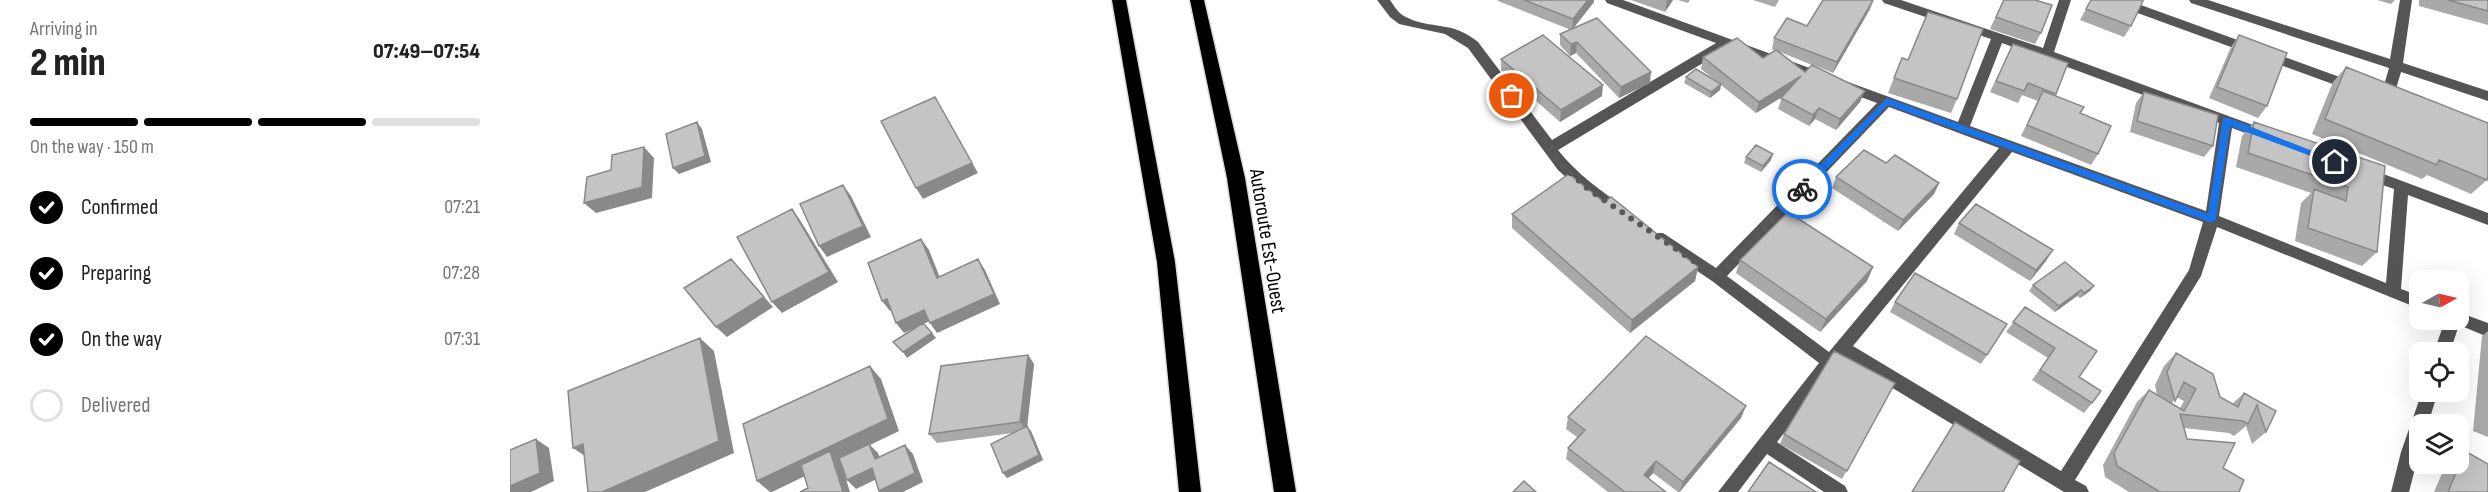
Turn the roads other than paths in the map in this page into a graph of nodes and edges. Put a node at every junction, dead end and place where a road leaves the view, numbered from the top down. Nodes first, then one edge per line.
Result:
1 (1119, 0) edge
2 (1197, 0) edge
3 (1383, 0) edge
4 (1611, 0) edge
5 (1888, 0) edge
6 (2065, 0) edge
7 (2114, 0) edge
8 (2195, 0) edge
9 (2406, 0) edge
10 (1998, 38) junction
11 (1726, 43) junction
12 (2047, 54) junction
13 (2396, 66) junction
14 (2488, 96) edge
15 (1887, 101) junction
16 (2226, 121) junction
17 (1962, 129) junction
18 (2281, 141) edge
19 (2008, 146) junction
20 (1550, 148) junction
21 (2357, 170) edge
22 (2401, 186) junction
23 (2212, 219) junction
24 (2488, 219) edge
25 (1717, 277) junction
26 (2393, 293) junction
27 (2409, 299) edge
28 (2469, 322) edge
29 (2488, 330) edge
30 (1843, 349) junction
31 (1830, 362) junction
32 (2427, 402) edge
33 (1766, 444) junction
34 (2064, 483) junction
35 (1190, 492) edge
36 (1285, 492) edge
37 (1727, 492) edge
38 (1839, 492) edge
39 (2080, 492) edge
40 (2400, 492) edge

1 - 35 highway
2 - 36 highway, Autoroute Est-Ouest
3 - 20 street
4 - 11 street
5 - 10 street
6 - 12 street
7 - 13 street
8 - 13 street
9 - 13 street
10 - 12 street
10 - 17 street
11 - 15 street
11 - 20 street
12 - 16 street
13 - 14 street
15 - 17 street
15 - 25 street
16 - 18 street
16 - 23 street
17 - 19 street
19 - 23 street
19 - 30 street
20 - 25 street
21 - 22 street
22 - 24 street
22 - 26 street
23 - 26 street
23 - 34 street
25 - 31 street
26 - 27 street
28 - 29 street
30 - 31 street
30 - 34 street
31 - 33 street
32 - 40 street
33 - 37 street
33 - 38 street
34 - 39 street

